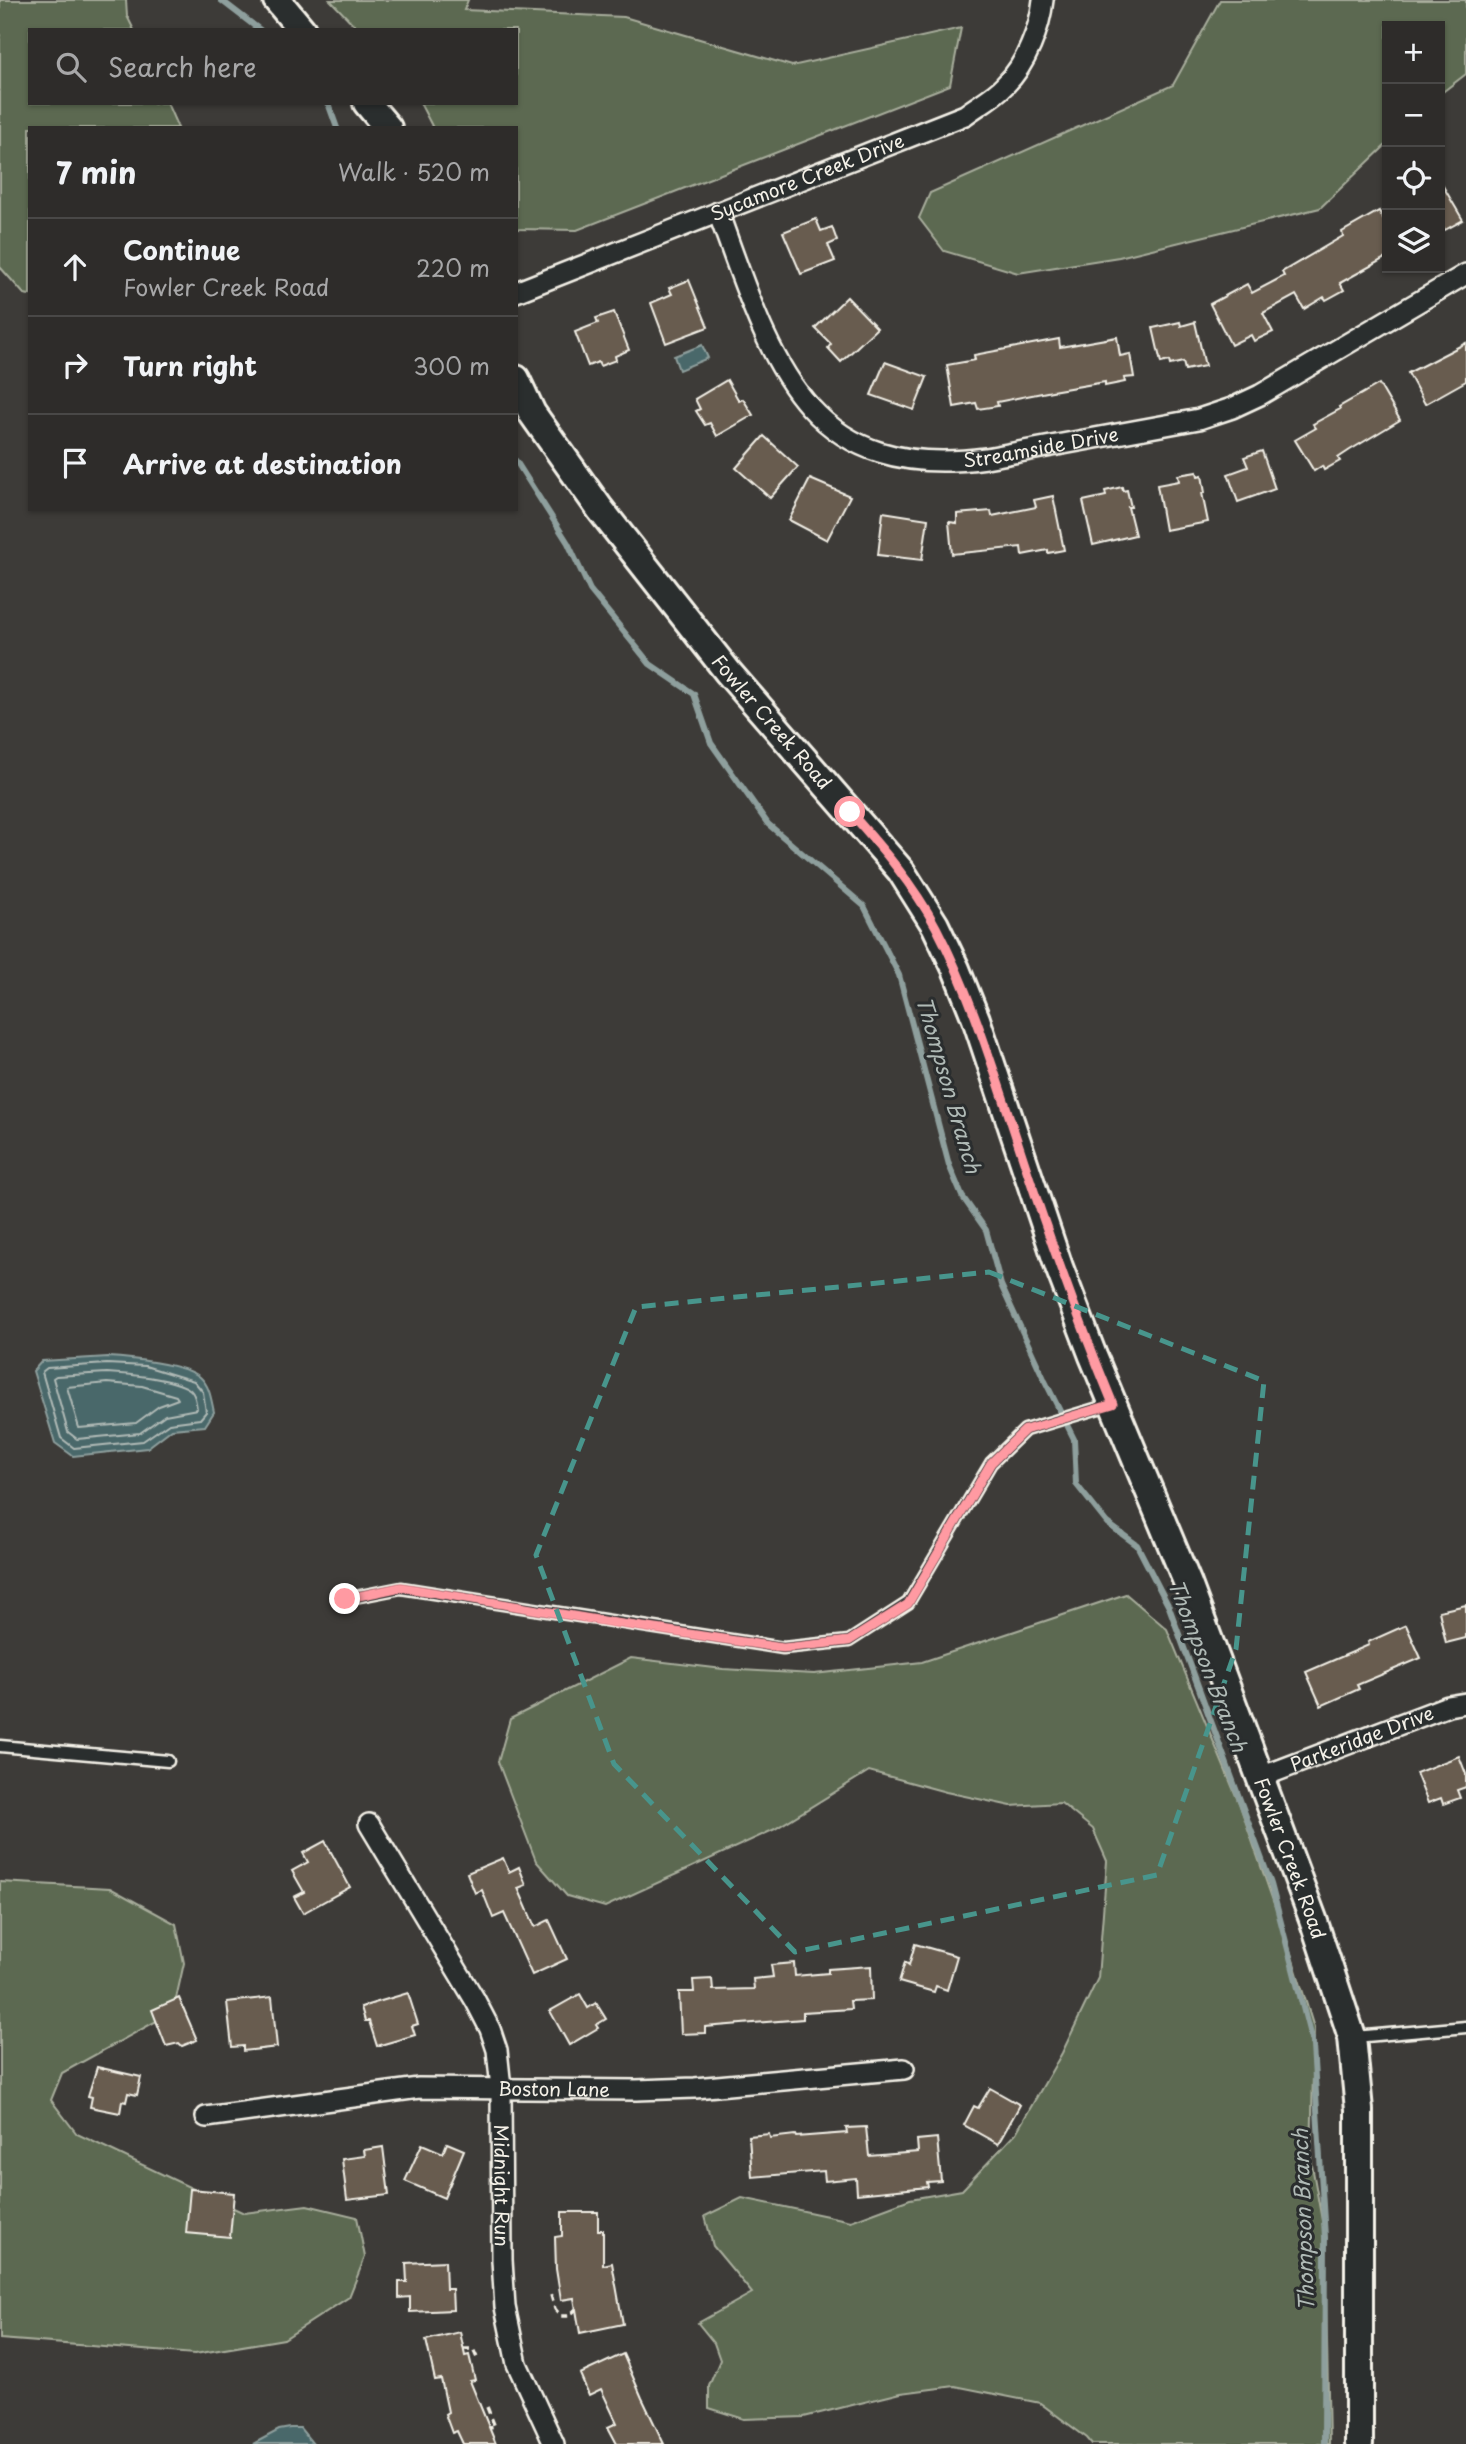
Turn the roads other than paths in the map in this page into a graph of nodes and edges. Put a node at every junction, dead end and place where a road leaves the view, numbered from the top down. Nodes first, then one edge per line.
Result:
1 (277, 0) edge
2 (1044, 0) edge
3 (300, 28) edge
4 (369, 105) edge
5 (386, 126) edge
6 (718, 212) junction
7 (1466, 274) edge
8 (518, 291) edge
9 (518, 383) edge
10 (1113, 1404) junction
11 (345, 1599) dead end
12 (1466, 1703) edge
13 (0, 1746) edge
14 (168, 1761) dead end
15 (1261, 1777) junction
16 (369, 1824) dead end
17 (1466, 2027) edge
18 (1352, 2037) junction
19 (904, 2069) dead end
20 (501, 2088) junction
21 (206, 2117) dead end
22 (554, 2444) edge
23 (1359, 2444) edge

1 - 3 main road
2 - 6 street, Sycamore Creek Drive
4 - 5 main road
6 - 7 street, Streamside Drive
6 - 8 street, Sycamore Creek Drive
9 - 10 main road, Fowler Creek Road
10 - 11 lane
10 - 15 main road, Fowler Creek Road
12 - 15 street, Parkeridge Drive
13 - 14 lane
15 - 18 main road, Fowler Creek Road
16 - 20 street, Midnight Run
17 - 18 lane
18 - 23 main road, Fowler Creek Road
19 - 20 street, Boston Lane
20 - 21 street, Boston Lane
20 - 22 street, Midnight Run

